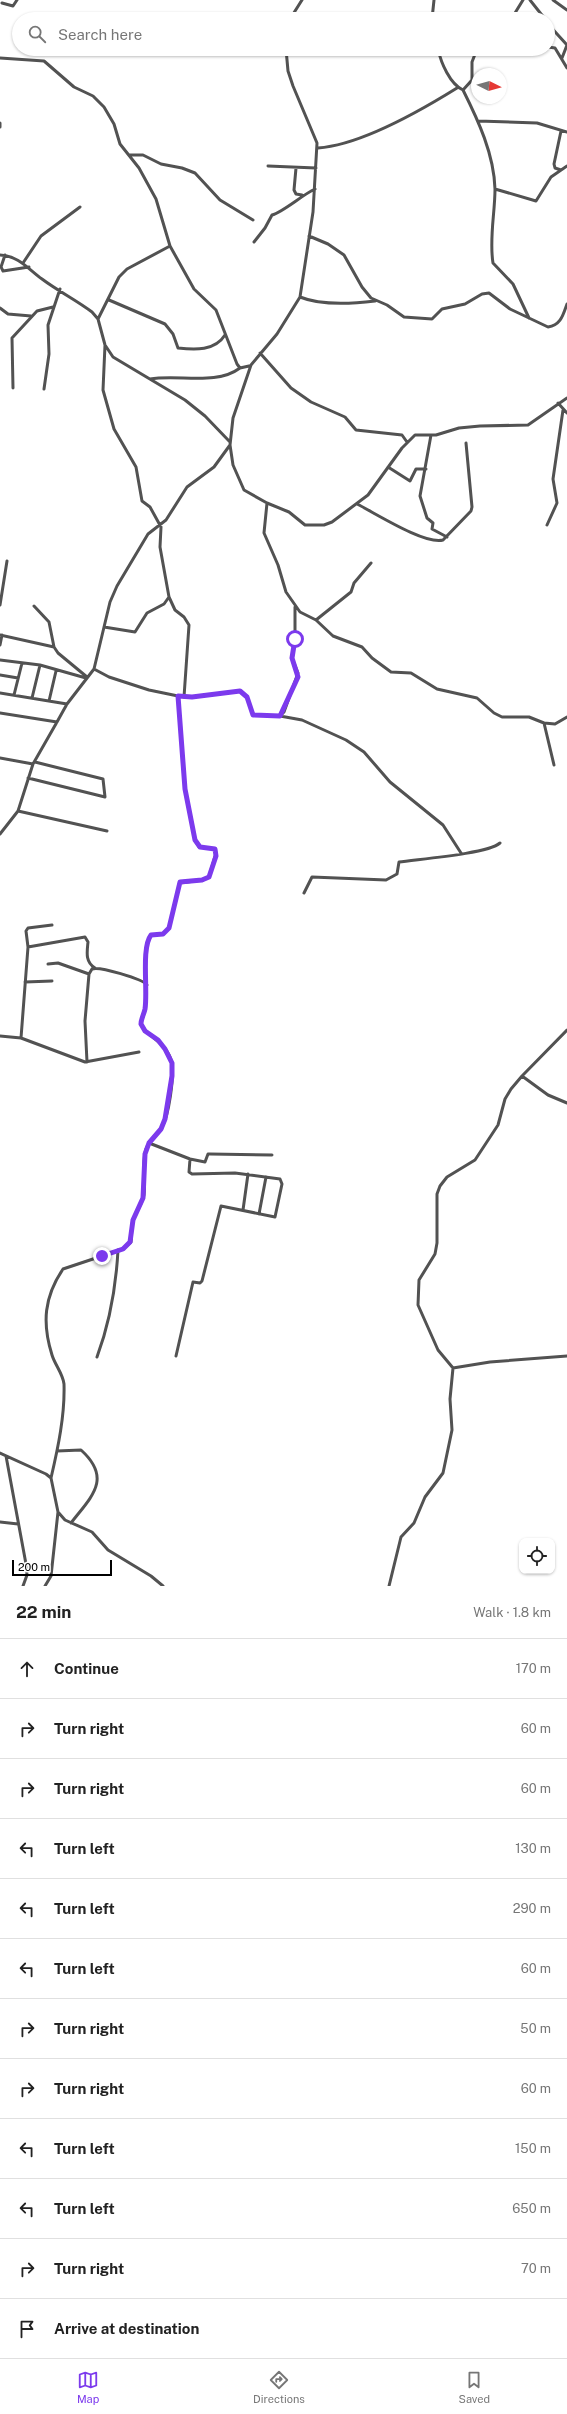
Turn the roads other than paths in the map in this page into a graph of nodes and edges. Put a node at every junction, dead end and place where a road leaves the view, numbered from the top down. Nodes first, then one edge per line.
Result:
1 (17, 0) edge
2 (302, 0) edge
3 (434, 0) edge
4 (523, 0) edge
5 (530, 0) edge
6 (553, 0) edge
7 (2, 2) dead end
8 (567, 10) edge
9 (294, 12) edge
10 (433, 12) edge
11 (516, 12) edge
12 (539, 12) edge
13 (555, 32) edge
14 (555, 49) edge
15 (287, 56) edge
16 (441, 56) edge
17 (474, 56) edge
18 (0, 58) edge
19 (562, 58) junction
20 (567, 68) edge
21 (457, 88) junction
22 (463, 90) junction
23 (478, 121) junction
24 (0, 123) edge
25 (0, 127) edge
26 (561, 131) junction
27 (567, 132) edge
28 (318, 148) junction
29 (128, 155) junction
30 (268, 166) dead end
31 (567, 166) edge
32 (296, 168) junction
33 (316, 168) junction
34 (561, 170) junction
35 (315, 189) junction
36 (495, 189) junction
37 (302, 195) junction
38 (80, 207) dead end
39 (253, 220) dead end
40 (309, 236) junction
41 (254, 242) dead end
42 (170, 246) junction
43 (0, 255) edge
44 (5, 255) junction
45 (23, 263) junction
46 (29, 267) junction
47 (60, 289) junction
48 (300, 297) junction
49 (109, 300) junction
50 (376, 301) junction
51 (567, 304) edge
52 (53, 307) junction
53 (0, 308) edge
54 (30, 316) junction
55 (529, 318) junction
56 (98, 319) junction
57 (225, 335) junction
58 (105, 345) junction
59 (260, 353) junction
60 (251, 365) junction
61 (240, 368) junction
62 (150, 379) junction
63 (13, 388) dead end
64 (44, 389) dead end
65 (567, 398) edge
66 (558, 403) junction
67 (563, 410) junction
68 (567, 413) edge
69 (431, 435) junction
70 (407, 442) junction
71 (466, 443) dead end
72 (230, 444) junction
73 (388, 467) junction
74 (426, 469) junction
75 (267, 503) junction
76 (357, 504) junction
77 (159, 525) junction
78 (547, 525) dead end
79 (447, 537) junction
80 (7, 561) dead end
81 (371, 563) dead end
82 (168, 597) junction
83 (0, 605) edge
84 (34, 606) dead end
85 (295, 607) junction
86 (316, 620) junction
87 (104, 627) junction
88 (1, 635) edge
89 (0, 645) edge
90 (54, 647) junction
91 (0, 660) edge
92 (22, 663) junction
93 (40, 665) junction
94 (94, 669) junction
95 (56, 671) junction
96 (0, 675) edge
97 (18, 678) junction
98 (86, 678) junction
99 (0, 693) edge
100 (14, 694) junction
101 (178, 696) junction
102 (184, 697) junction
103 (32, 698) junction
104 (49, 701) junction
105 (67, 704) junction
106 (0, 713) edge
107 (280, 716) junction
108 (567, 717) edge
109 (57, 722) junction
110 (544, 723) junction
111 (0, 758) edge
112 (34, 763) junction
113 (554, 765) dead end
114 (28, 778) junction
115 (18, 811) junction
116 (106, 831) dead end
117 (0, 834) edge
118 (500, 843) dead end
119 (461, 853) junction
120 (304, 893) dead end
121 (52, 925) dead end
122 (28, 947) junction
123 (48, 964) dead end
124 (95, 968) junction
125 (89, 974) junction
126 (52, 981) dead end
127 (25, 982) junction
128 (147, 985) junction
129 (567, 1030) edge
130 (0, 1036) edge
131 (21, 1038) junction
132 (139, 1052) dead end
133 (87, 1062) junction
134 (522, 1076) junction
135 (567, 1103) edge
136 (149, 1143) junction
137 (272, 1155) dead end
138 (190, 1159) junction
139 (248, 1174) junction
140 (266, 1177) junction
141 (243, 1210) junction
142 (259, 1214) junction
143 (118, 1250) junction
144 (176, 1356) dead end
145 (567, 1356) edge
146 (97, 1357) dead end
147 (453, 1368) junction
148 (56, 1451) junction
149 (0, 1453) edge
150 (6, 1456) junction
151 (51, 1478) junction
152 (58, 1512) junction
153 (0, 1522) edge
154 (71, 1523) junction
155 (18, 1524) junction
156 (23, 1586) edge
157 (46, 1586) edge
158 (163, 1586) edge
159 (389, 1586) edge

1 - 7 street
2 - 9 street
3 - 10 street
4 - 11 street
5 - 12 street
6 - 8 street
13 - 19 street
14 - 19 street
15 - 28 street
16 - 21 street
17 - 22 street
18 - 29 street
19 - 20 street
21 - 22 street
21 - 28 street
22 - 23 street
23 - 26 street
23 - 36 street
24 - 25 street
26 - 27 street
26 - 34 street
28 - 33 street
29 - 39 street
29 - 42 street
30 - 32 street
31 - 34 street
32 - 33 street
32 - 37 street
33 - 35 street
34 - 36 street
35 - 37 street
35 - 40 street
36 - 55 street
37 - 41 street
38 - 45 street
40 - 48 street
40 - 50 street
42 - 49 street
42 - 57 street
43 - 44 street
44 - 45 street
44 - 46 street
45 - 46 street
46 - 47 street
47 - 52 street
47 - 56 street
48 - 50 street
48 - 59 street
49 - 56 street
49 - 57 street
50 - 55 street
51 - 55 street
52 - 54 street
52 - 64 street
53 - 54 street
54 - 63 street
56 - 58 street
57 - 61 street
58 - 62 street
58 - 77 street
59 - 60 street
59 - 70 street
60 - 61 street
60 - 72 street
61 - 62 street
62 - 72 street
65 - 66 street
66 - 67 street
66 - 69 street
67 - 68 street
67 - 78 street
69 - 70 street
69 - 74 street
70 - 73 street
71 - 79 street
72 - 75 street
72 - 77 street
73 - 74 street
73 - 76 street
74 - 79 street
75 - 76 street
75 - 85 street
76 - 79 street
77 - 82 street
77 - 87 street
80 - 83 street
81 - 86 street
82 - 87 street
82 - 102 street
84 - 90 street
85 - 86 street
85 - 107 street
86 - 110 street
87 - 94 street
88 - 89 street
88 - 90 street
90 - 98 street
91 - 92 street
92 - 93 street
92 - 97 street
93 - 95 street
93 - 103 street
94 - 98 street
94 - 101 street
95 - 98 street
95 - 104 street
96 - 97 street
97 - 100 street
98 - 105 street
99 - 100 street
100 - 103 street
101 - 102 street
101 - 128 street
102 - 107 street
103 - 104 street
104 - 105 street
105 - 109 street
106 - 109 street
107 - 119 street
108 - 110 street
109 - 112 street
110 - 113 street
111 - 112 street
112 - 114 street
112 - 114 street
114 - 115 street
115 - 116 street
115 - 117 street
118 - 119 street
119 - 120 street
121 - 122 street
122 - 124 street
122 - 127 street
123 - 125 street
124 - 125 street
124 - 128 street
125 - 133 street
126 - 127 street
127 - 131 street
128 - 136 street
129 - 134 street
130 - 131 street
131 - 133 street
132 - 133 street
134 - 135 street
134 - 147 street
136 - 138 street
136 - 143 street
137 - 138 street
138 - 139 street
139 - 140 street
139 - 141 street
140 - 142 street
140 - 142 street
141 - 142 street
141 - 144 street
143 - 146 street
143 - 148 street
145 - 147 street
147 - 159 street
148 - 151 street
148 - 154 street
149 - 150 street
150 - 151 street
150 - 155 street
151 - 152 street
152 - 154 street
152 - 157 street
153 - 155 street
154 - 158 street
155 - 156 street

